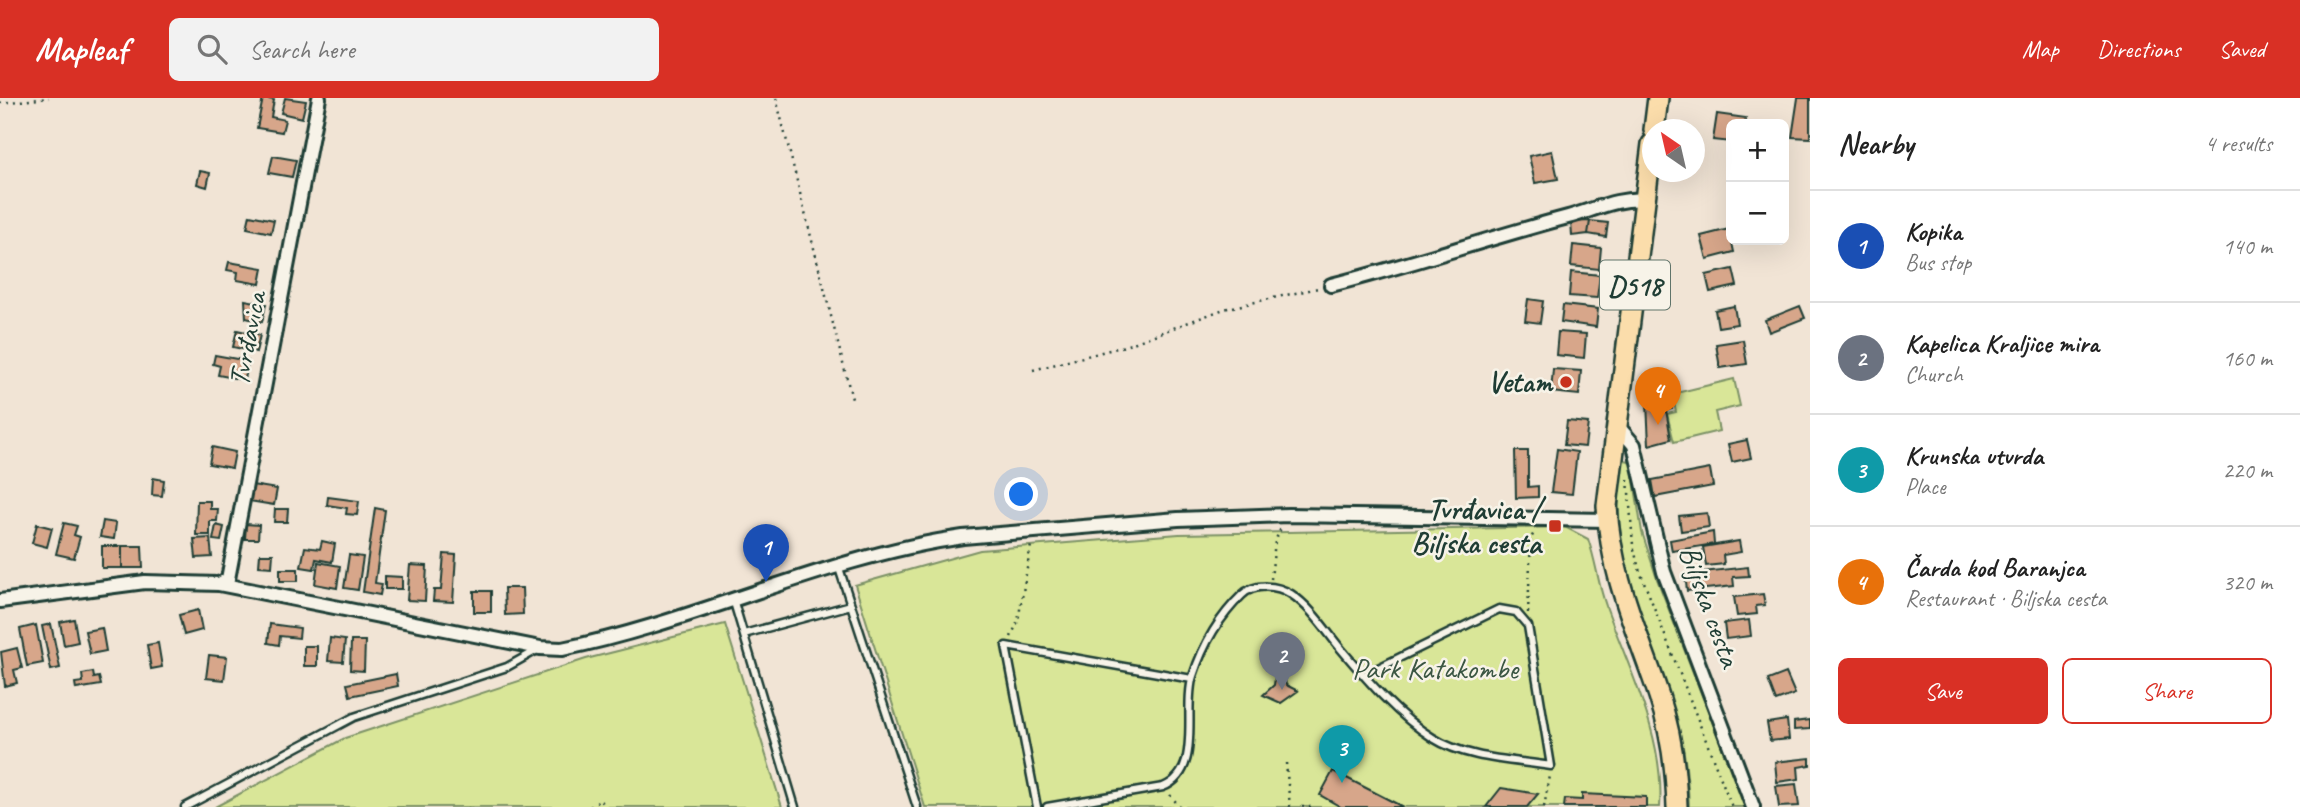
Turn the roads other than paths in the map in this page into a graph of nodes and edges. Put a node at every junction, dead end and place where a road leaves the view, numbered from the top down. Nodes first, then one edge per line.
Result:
1 (319, 98) edge
2 (1658, 98) edge
3 (1655, 119) edge
4 (1648, 182) edge
5 (1646, 200) junction
6 (1331, 285) road end
7 (1617, 425) junction
8 (1608, 520) junction
9 (839, 568) junction
10 (219, 584) junction
11 (733, 599) junction
12 (0, 601) edge
13 (851, 606) junction
14 (744, 634) junction
15 (540, 648) junction
16 (1364, 675) junction
17 (1192, 679) junction
18 (185, 807) edge
19 (795, 807) edge
20 (917, 807) edge
21 (1037, 807) edge
22 (1046, 807) edge
23 (1677, 807) edge
24 (1753, 807) edge

1 - 10 street, Tvrđavica
2 - 3 main road
4 - 5 main road, D518
5 - 6 street
5 - 7 main road, D518
7 - 8 main road, D518
7 - 24 street, Biljska cesta
8 - 9 street
8 - 23 main road, D518
9 - 11 street
9 - 13 lane
10 - 12 street
10 - 15 street
11 - 14 lane
11 - 15 street
13 - 14 lane
13 - 20 lane
14 - 19 lane
15 - 18 lane
16 - 16 lane
16 - 17 lane
17 - 21 lane
17 - 22 lane

